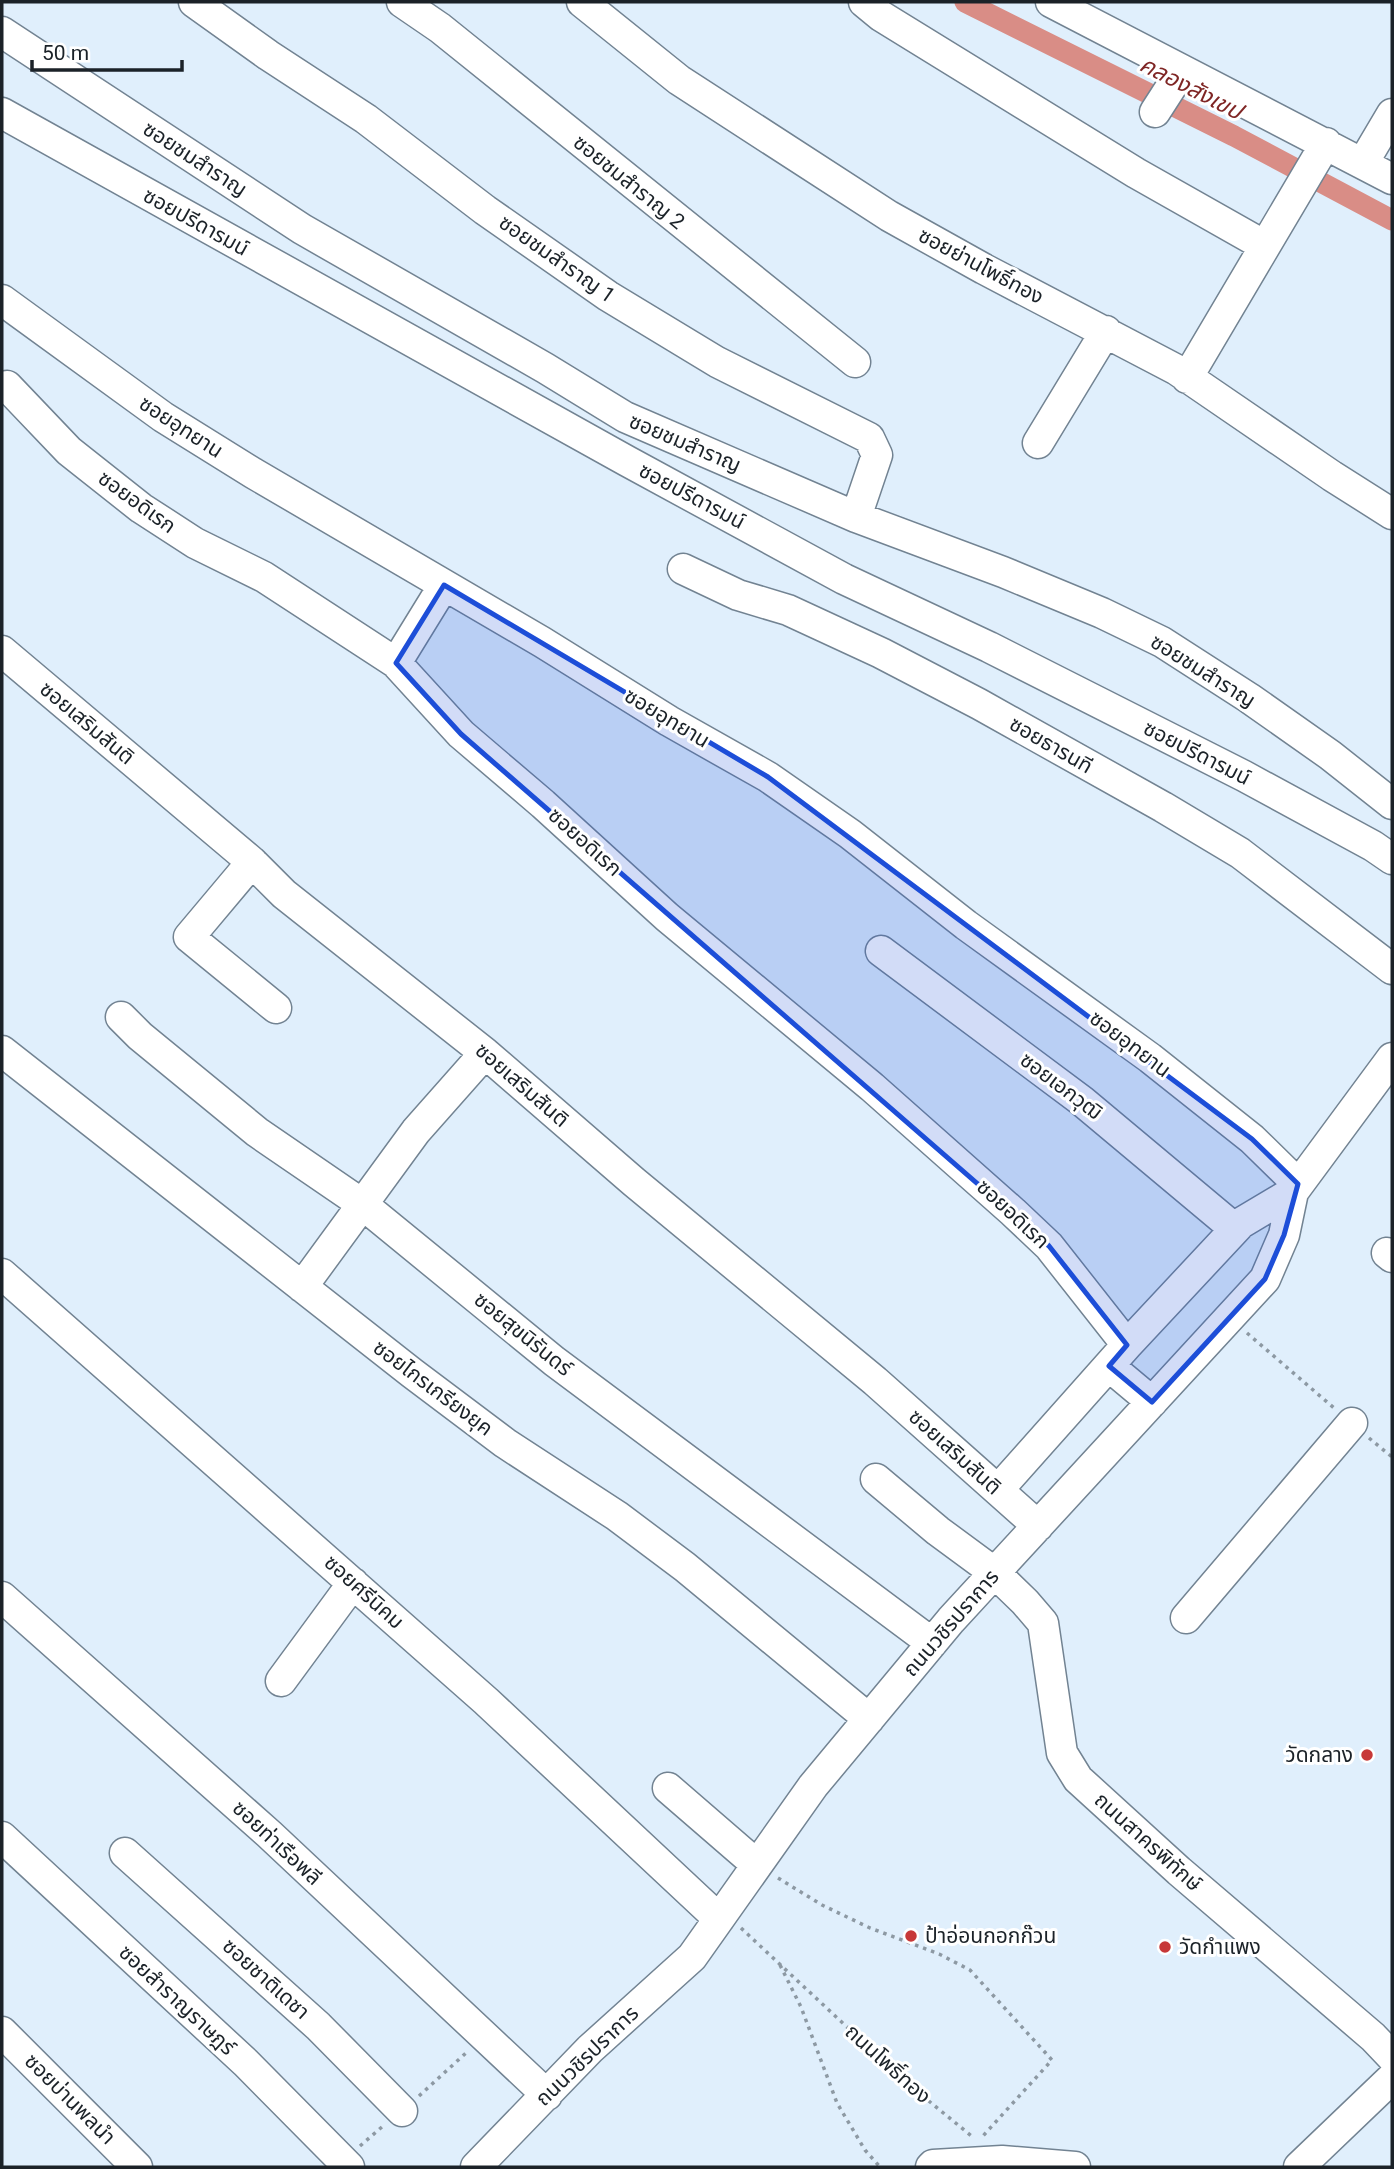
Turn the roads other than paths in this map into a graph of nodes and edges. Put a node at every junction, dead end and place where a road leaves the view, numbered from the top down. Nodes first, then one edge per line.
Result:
1 (194, 2) edge
2 (402, 2) edge
3 (582, 2) edge
4 (864, 2) edge
5 (1051, 2) edge
6 (612, 11) edge
7 (2, 32) edge
8 (1182, 70) junction
9 (1155, 112) dead end
10 (2, 113) edge
11 (1392, 114) edge
12 (1326, 143) junction
13 (1363, 163) junction
14 (1392, 179) edge
15 (1265, 246) junction
16 (2, 300) edge
17 (1105, 331) junction
18 (855, 362) dead end
19 (1187, 378) junction
20 (7, 386) dead end
21 (1038, 443) dead end
22 (1392, 514) edge
23 (856, 517) junction
24 (683, 569) dead end
25 (444, 585) junction
26 (2, 651) edge
27 (396, 663) junction
28 (1392, 804) edge
29 (1392, 859) edge
30 (252, 862) junction
31 (881, 951) dead end
32 (1392, 969) edge
33 (276, 1008) dead end
34 (121, 1017) dead end
35 (2, 1051) edge
36 (485, 1053) junction
37 (1392, 1058) edge
38 (1382, 1092) edge
39 (1296, 1188) junction
40 (362, 1204) junction
41 (1235, 1228) junction
42 (2, 1274) edge
43 (302, 1287) junction
44 (1118, 1355) junction
45 (1152, 1402) junction
46 (1352, 1423) road end
47 (876, 1479) dead end
48 (998, 1490) junction
49 (1038, 1526) junction
50 (995, 1573) junction
51 (353, 1583) junction
52 (2, 1597) edge
53 (1186, 1618) dead end
54 (932, 1643) junction
55 (281, 1681) dead end
56 (869, 1719) junction
57 (668, 1788) dead end
58 (2, 1837) edge
59 (125, 1853) dead end
60 (757, 1865) junction
61 (721, 1915) junction
62 (2, 2032) edge
63 (1392, 2057) edge
64 (1392, 2078) edge
65 (547, 2095) junction
66 (402, 2111) dead end
67 (341, 2165) edge
68 (137, 2167) edge
69 (475, 2167) edge
70 (931, 2167) edge
71 (1075, 2167) edge
72 (1299, 2167) edge

1 - 23 street, ซอยชมสำราญ 1
2 - 18 street, ซอยชมสำราญ 2
3 - 6 street, ซอยย่านโพธิ์ทอง
4 - 15 street
5 - 8 street
6 - 17 street, ซอยย่านโพธิ์ทอง
7 - 23 street, ซอยชมสำราญ
8 - 9 street
8 - 12 street
10 - 29 street, ซอยปรีดารมน์
11 - 13 street
12 - 13 street
12 - 15 street
13 - 14 street
15 - 19 street
16 - 25 street, ซอยอุทยาน
17 - 19 street, ซอยย่านโพธิ์ทอง
17 - 21 street
19 - 22 street, ซอยย่านโพธิ์ทอง
20 - 27 street, ซอยอดิเรก
23 - 28 street, ซอยชมสำราญ
24 - 32 street, ซอยธารนที
25 - 27 street
25 - 39 street, ซอยอุทยาน
26 - 30 street, ซอยเสริมสันติ
27 - 44 street, ซอยอดิเรก
30 - 33 street
30 - 36 street, ซอยเสริมสันติ
31 - 41 street, ซอยเอกวุฒิ
34 - 40 street, ซอยสุขนิรันดร์
35 - 43 street, ซอยไกรเกรียงยุค
36 - 40 street
36 - 48 street, ซอยเสริมสันติ
37 - 38 street, ถนนวชิรปราการ
38 - 39 street, ถนนวชิรปราการ
39 - 41 street
39 - 45 street, ถนนวชิรปราการ
40 - 43 street
40 - 54 street, ซอยสุขนิรันดร์
41 - 44 street
42 - 51 street, ซอยศรีนิคม
43 - 56 street, ซอยไกรเกรียงยุค
44 - 45 street, ซอยอดิเรก
44 - 48 street
45 - 49 street, ถนนวชิรปราการ
46 - 53 street
47 - 50 street, ถนนสาครพิทักษ์
48 - 49 street, ซอยเสริมสันติ
49 - 50 street, ถนนวชิรปราการ
50 - 54 street, ถนนวชิรปราการ
50 - 63 street, ถนนสาครพิทักษ์
51 - 55 street
51 - 61 street, ซอยศรีนิคม
52 - 65 street, ซอยท่าเรือพลี
54 - 56 street, ถนนวชิรปราการ
56 - 60 street, ถนนวชิรปราการ
57 - 60 street
58 - 67 street, ซอยสำราญราษฎร์
59 - 66 street, ซอยชาติเดชา
60 - 61 street, ถนนวชิรปราการ
61 - 65 street, ถนนวชิรปราการ
62 - 68 street, ซอยบ่านพลนำ
64 - 72 street
65 - 69 street, ถนนวชิรปราการ
70 - 71 street

